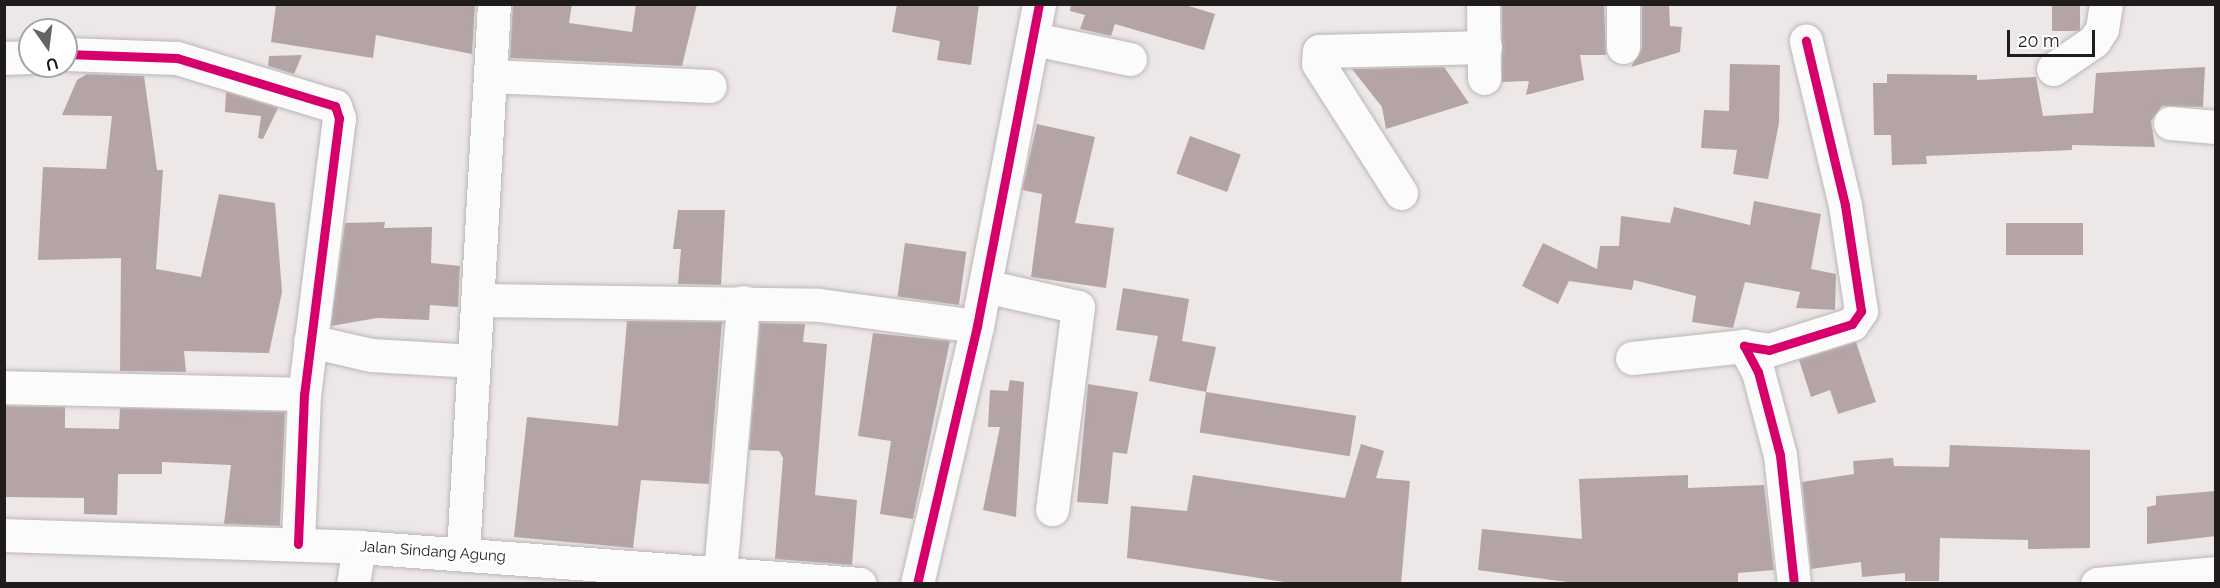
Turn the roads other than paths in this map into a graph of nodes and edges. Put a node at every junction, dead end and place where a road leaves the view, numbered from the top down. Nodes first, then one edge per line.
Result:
1 (494, 4) edge
2 (1039, 4) edge
3 (1483, 4) edge
4 (1623, 4) edge
5 (2106, 4) edge
6 (1034, 39) junction
7 (1806, 41) dead end
8 (1623, 47) dead end
9 (78, 54) edge
10 (1130, 59) dead end
11 (2054, 69) dead end
12 (490, 75) junction
13 (710, 86) dead end
14 (2170, 123) dead end
15 (2216, 127) edge
16 (1401, 193) dead end
17 (985, 286) junction
18 (477, 300) junction
19 (743, 302) junction
20 (977, 326) junction
21 (310, 341) junction
22 (1744, 346) junction
23 (1632, 358) dead end
24 (474, 361) junction
25 (4, 387) edge
26 (304, 394) junction
27 (1052, 509) dead end
28 (4, 535) edge
29 (298, 544) junction
30 (359, 547) junction
31 (463, 553) junction
32 (720, 573) junction
33 (2216, 573) edge
34 (353, 584) edge
35 (860, 584) edge
36 (917, 584) edge
37 (1794, 584) edge
38 (2097, 584) edge

1 - 12 street
2 - 6 street
3 - 16 street
4 - 8 street
5 - 11 street
6 - 10 street
6 - 17 street
7 - 22 street
9 - 21 street
12 - 13 street
12 - 18 street
14 - 15 street
17 - 20 street
17 - 27 street
18 - 19 street
18 - 24 street
19 - 20 street
19 - 32 street
20 - 36 street
21 - 24 street
21 - 26 street
22 - 23 street
22 - 37 street
24 - 31 street
25 - 26 street
26 - 29 street
28 - 29 street, Jalan Sindang Agung
29 - 30 street, Jalan Sindang Agung
30 - 31 street, Jalan Sindang Agung
30 - 34 street
31 - 32 street, Jalan Sindang Agung
32 - 35 street, Jalan Sindang Agung
33 - 38 street

